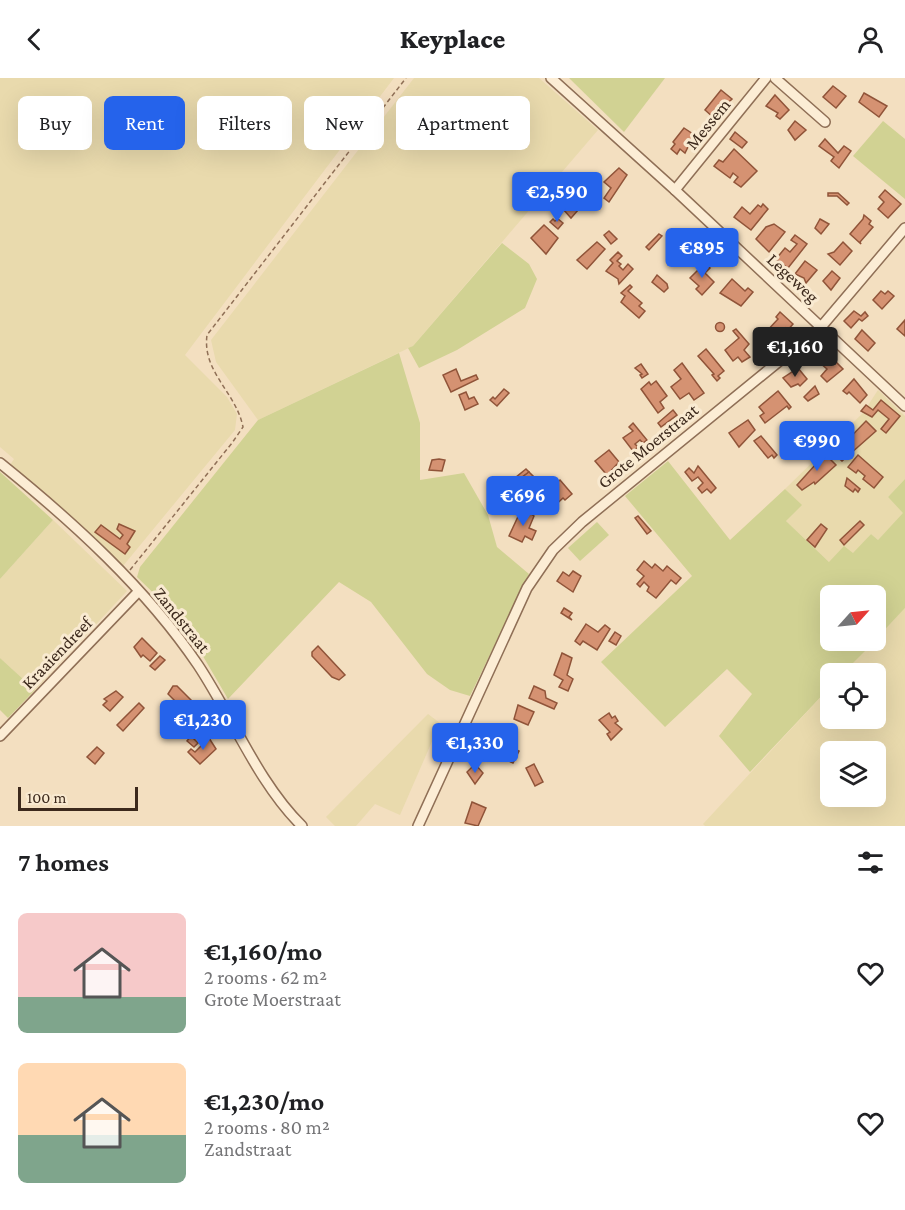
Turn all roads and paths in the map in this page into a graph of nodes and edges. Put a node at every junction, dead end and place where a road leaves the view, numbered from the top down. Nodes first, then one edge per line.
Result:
1 (406, 78) edge
2 (551, 78) edge
3 (766, 78) edge
4 (775, 78) edge
5 (825, 122) dead end
6 (675, 190) junction
7 (905, 228) edge
8 (821, 327) junction
9 (905, 406) edge
10 (0, 463) edge
11 (124, 577) junction
12 (138, 592) junction
13 (0, 736) edge
14 (302, 826) edge
15 (418, 826) edge

1 - 11 path
2 - 6 street, Legeweg
3 - 6 street, Messem
4 - 5 street
6 - 8 street, Legeweg
7 - 8 street, Grote Moerstraat
8 - 9 street, Legeweg
8 - 15 street, Grote Moerstraat
10 - 11 street, Zandstraat
11 - 12 street, Zandstraat
12 - 13 street, Kraaiendreef
12 - 14 street, Zandstraat

